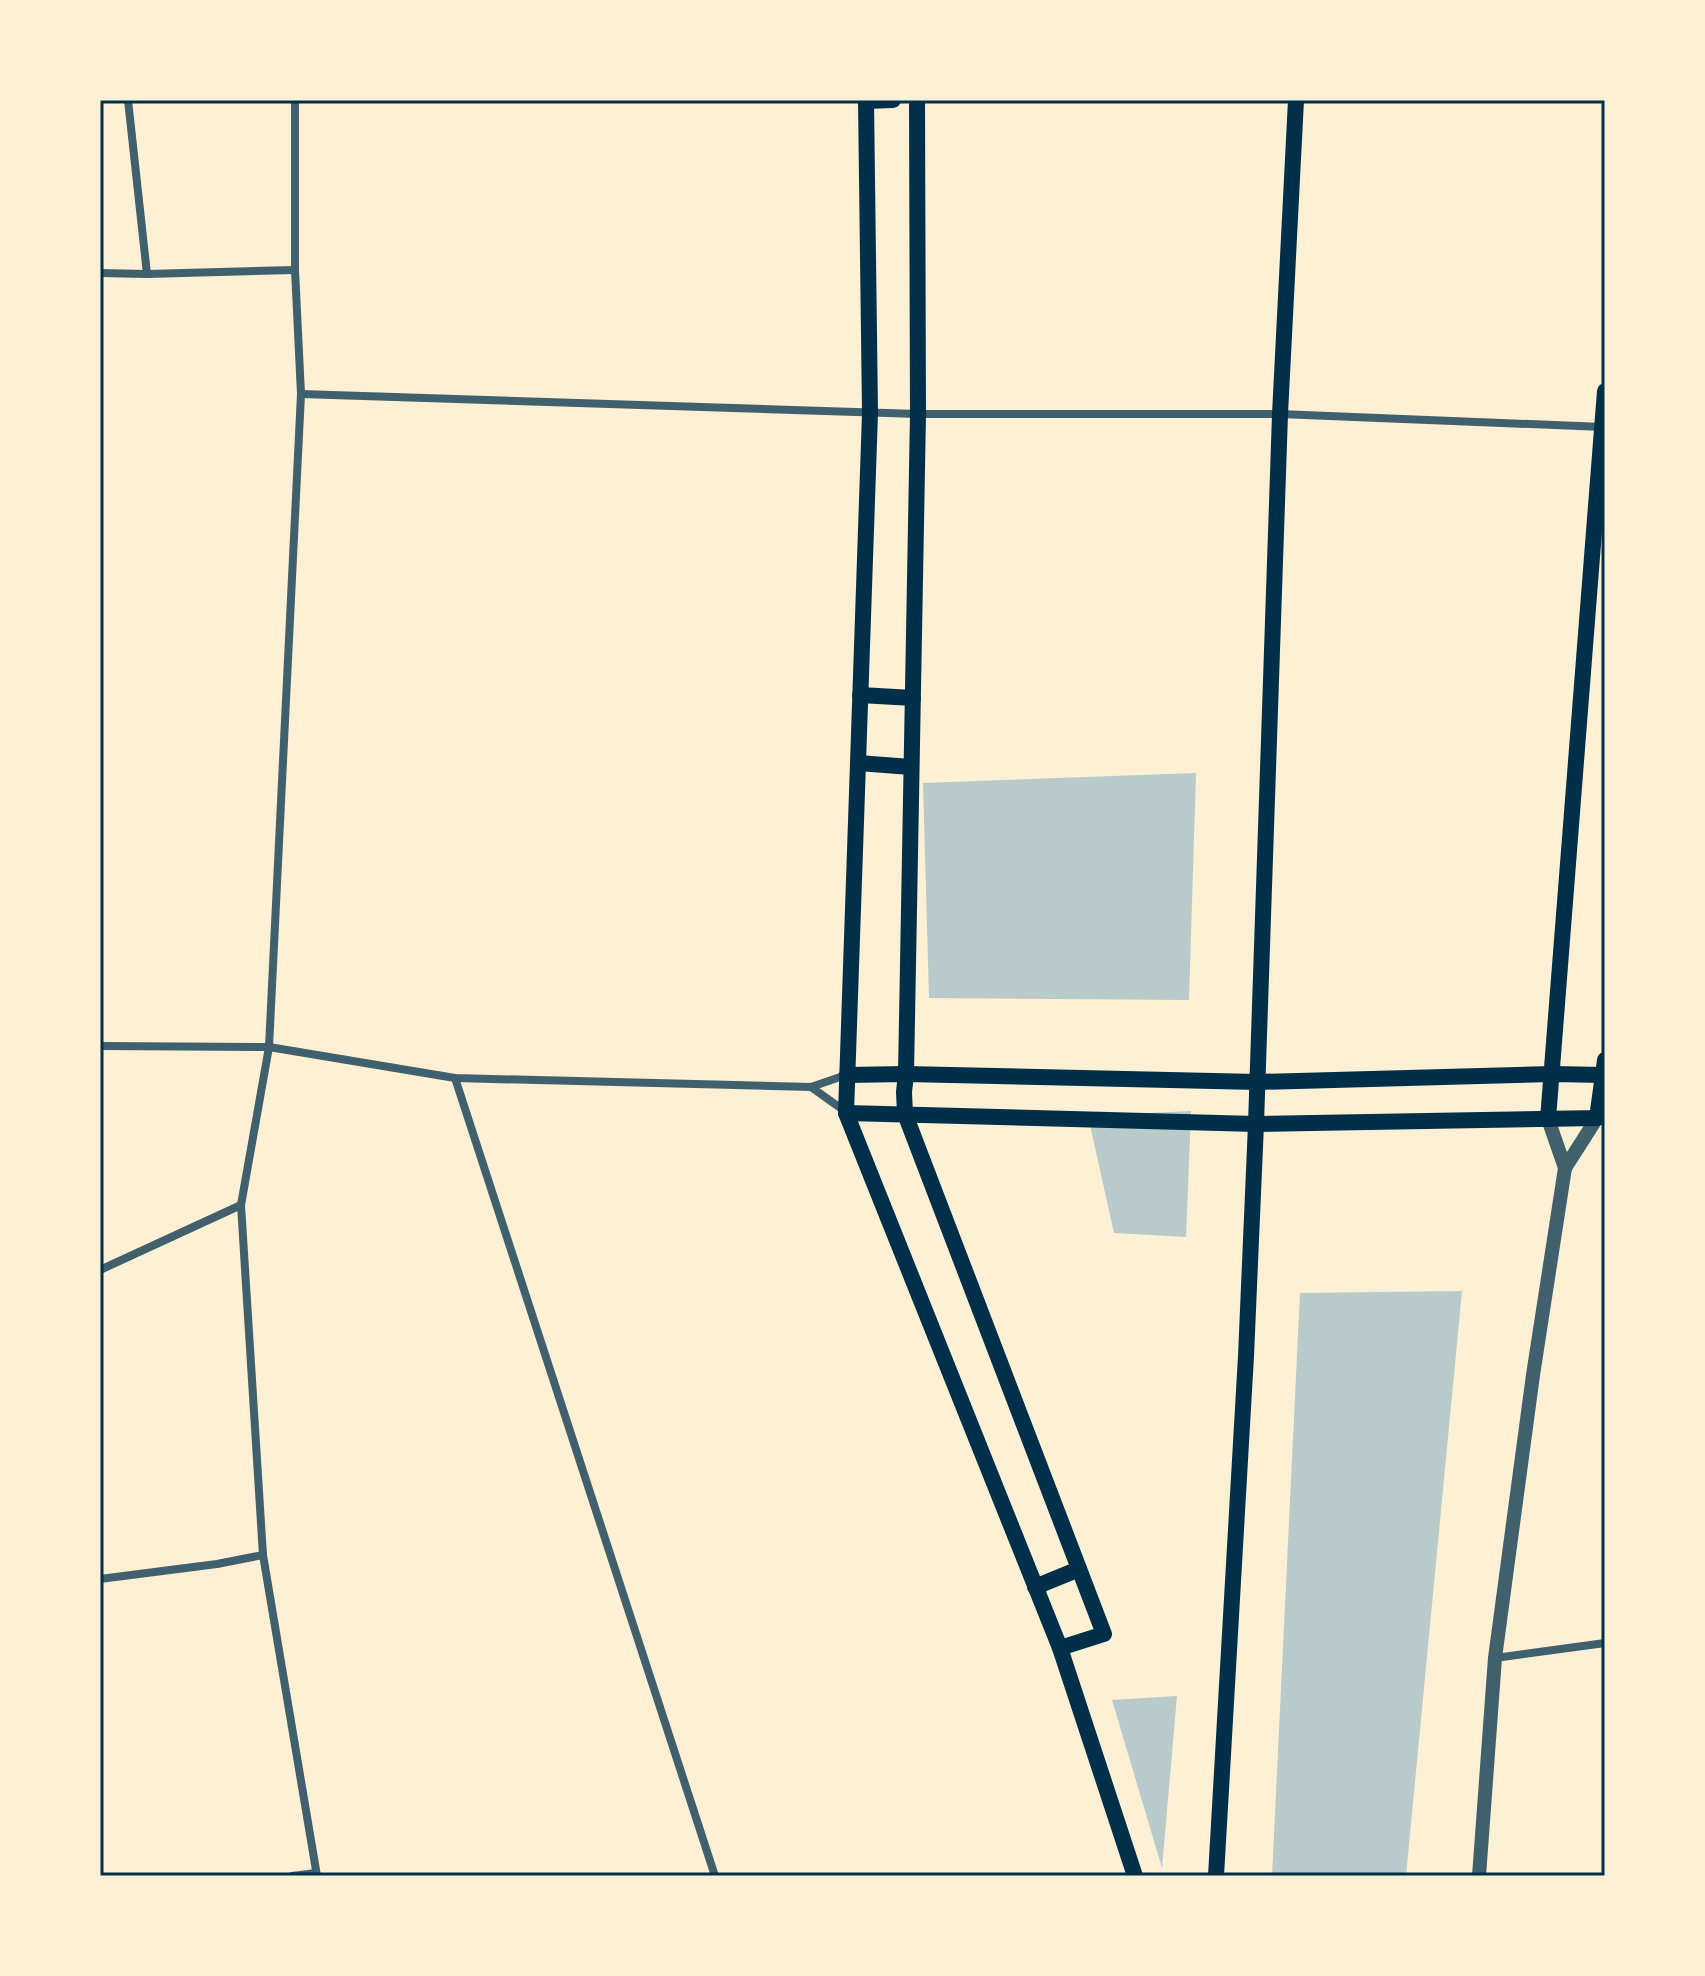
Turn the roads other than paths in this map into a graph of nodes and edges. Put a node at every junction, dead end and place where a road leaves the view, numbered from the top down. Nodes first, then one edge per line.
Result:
1 (128, 100) edge
2 (295, 100) edge
3 (893, 100) edge
4 (917, 100) edge
5 (1296, 100) edge
6 (866, 101) edge
7 (295, 270) junction
8 (100, 273) edge
9 (147, 274) junction
10 (1605, 391) edge
11 (301, 394) junction
12 (870, 413) junction
13 (918, 414) junction
14 (1280, 414) junction
15 (1603, 427) edge
16 (860, 695) junction
17 (913, 698) junction
18 (858, 763) junction
19 (911, 767) junction
20 (100, 1046) edge
21 (269, 1047) junction
22 (1605, 1070) edge
23 (906, 1074) junction
24 (1552, 1074) junction
25 (847, 1075) junction
26 (455, 1078) junction
27 (1257, 1082) junction
28 (811, 1087) junction
29 (846, 1113) junction
30 (905, 1114) junction
31 (1601, 1118) edge
32 (1548, 1119) junction
33 (1256, 1124) junction
34 (1565, 1168) junction
35 (241, 1205) junction
36 (100, 1270) edge
37 (263, 1555) junction
38 (1079, 1569) junction
39 (100, 1579) edge
40 (1035, 1587) junction
41 (1605, 1643) edge
42 (1060, 1648) junction
43 (1495, 1658) junction
44 (316, 1874) edge
45 (292, 1876) edge
46 (715, 1876) edge
47 (1135, 1876) edge
48 (1216, 1876) edge
49 (1479, 1876) edge

1 - 9 street
2 - 7 street
3 - 6 main road
4 - 13 main road
5 - 14 main road
6 - 12 main road
7 - 9 street
7 - 11 street
8 - 9 street
10 - 15 main road
11 - 12 street
11 - 21 street
12 - 13 street
12 - 16 main road
13 - 14 street
13 - 17 main road
14 - 15 street
14 - 27 main road
15 - 24 main road
16 - 17 main road
16 - 18 main road
17 - 19 main road
18 - 19 main road
18 - 25 main road
19 - 23 main road
20 - 21 street
21 - 26 street
21 - 35 street
22 - 24 main road
22 - 31 main road
23 - 25 main road
23 - 27 main road
23 - 30 main road
24 - 27 main road
24 - 32 main road
25 - 28 street
25 - 29 main road
26 - 28 street
26 - 46 street
27 - 33 main road
28 - 29 street
29 - 30 main road
29 - 40 main road
30 - 33 main road
30 - 38 main road
31 - 32 main road
31 - 34 street
32 - 33 main road
32 - 34 street
33 - 48 main road
34 - 43 street
35 - 36 street
35 - 37 street
37 - 39 street
37 - 44 street
38 - 40 main road
38 - 42 main road
40 - 42 main road
41 - 43 street
42 - 47 main road
43 - 49 street
44 - 45 street

